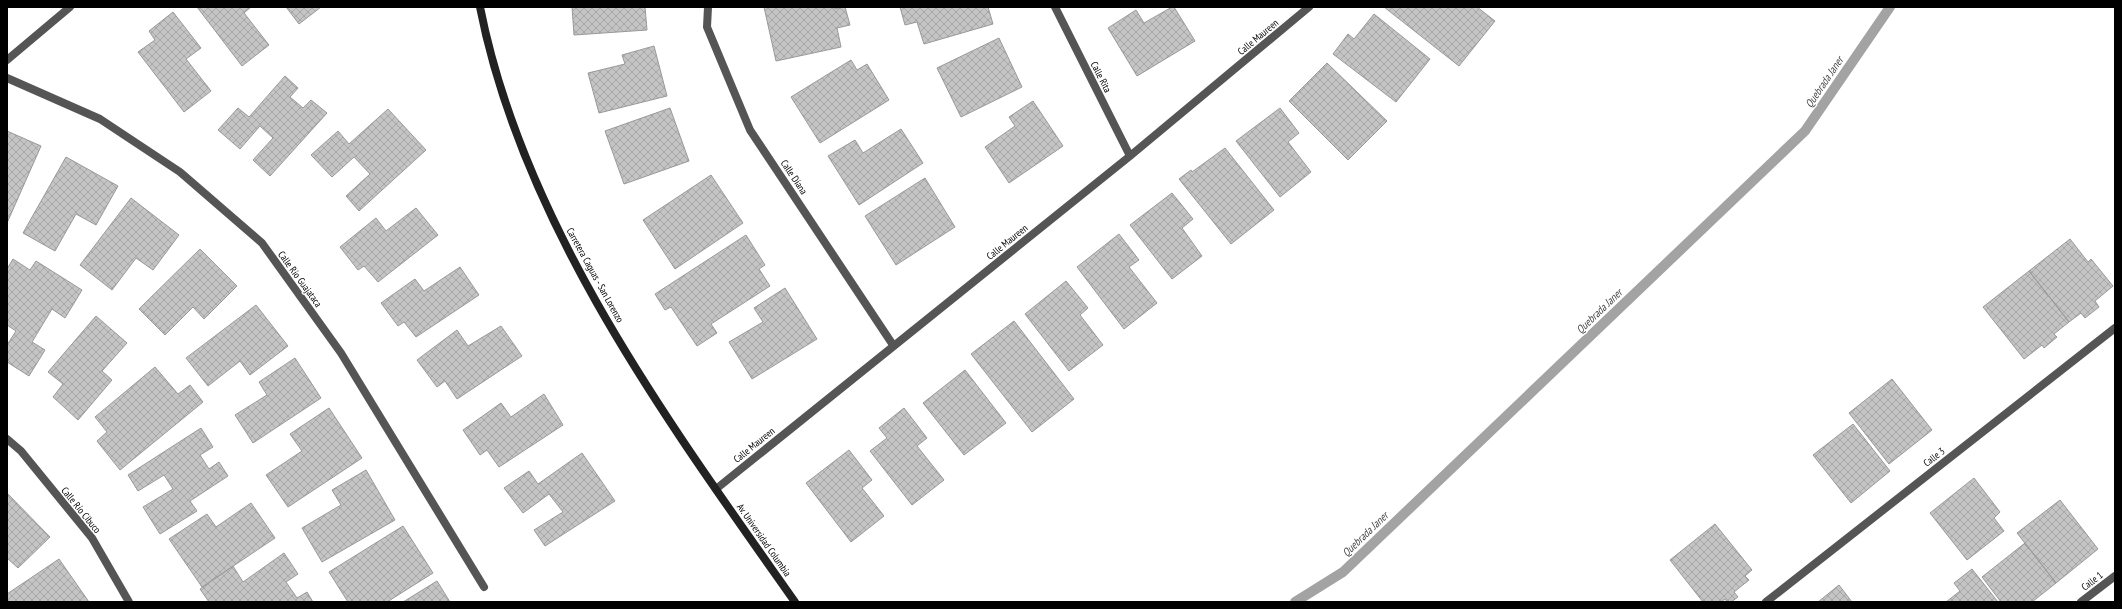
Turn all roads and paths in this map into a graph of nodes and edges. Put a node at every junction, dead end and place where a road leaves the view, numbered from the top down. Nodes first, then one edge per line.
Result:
1 (70, 7) edge
2 (480, 7) edge
3 (708, 7) edge
4 (1055, 7) edge
5 (1309, 7) edge
6 (7, 60) edge
7 (7, 78) edge
8 (1130, 156) junction
9 (2115, 328) edge
10 (893, 345) junction
11 (7, 439) edge
12 (716, 489) junction
13 (2115, 576) edge
14 (484, 587) dead end
15 (129, 602) edge
16 (795, 602) edge
17 (1766, 602) edge
18 (2081, 602) edge

1 - 6 street
2 - 12 main road, Carretera Caguas - San Lorenzo
3 - 10 street, Calle Diana
4 - 8 street, Calle Rita
5 - 8 street, Calle Maureen
7 - 14 street, Calle Río Guajataca
8 - 10 street, Calle Maureen
9 - 17 street, Calle 3
10 - 12 street, Calle Maureen
11 - 15 street, Calle Río Cibuco
12 - 16 main road, Av. Universidad Columbia
13 - 18 street, Calle 1

